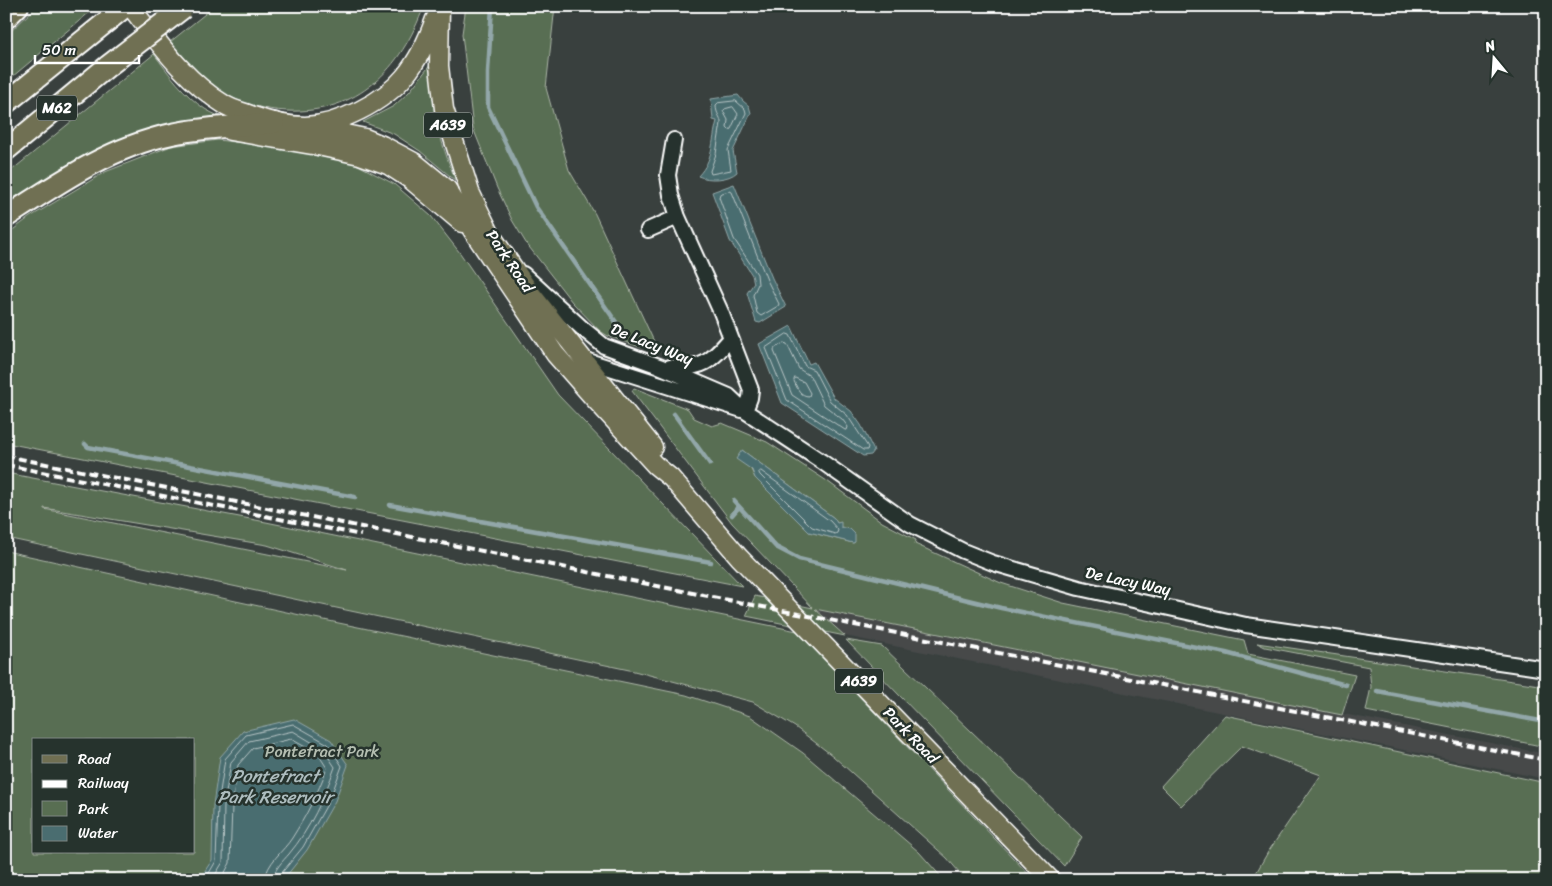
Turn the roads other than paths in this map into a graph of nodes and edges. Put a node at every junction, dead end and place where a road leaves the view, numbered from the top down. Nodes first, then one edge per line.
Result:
1 (12, 6) edge
2 (18, 6) edge
3 (126, 6) edge
4 (130, 6) edge
5 (439, 6) edge
6 (184, 7) edge
7 (6, 17) edge
8 (6, 103) edge
9 (274, 123) junction
10 (306, 126) junction
11 (210, 128) junction
12 (674, 140) dead end
13 (6, 150) edge
14 (678, 216) junction
15 (6, 217) edge
16 (648, 230) dead end
17 (474, 233) junction
18 (508, 260) junction
19 (731, 338) junction
20 (555, 354) junction
21 (584, 360) junction
22 (659, 366) junction
23 (745, 411) junction
24 (671, 478) junction
25 (1546, 669) edge
26 (1051, 880) edge

1 - 7 highway
2 - 7 highway
3 - 8 highway, M62
4 - 9 main road, A639
5 - 10 main road, A639
5 - 18 main road, Park Road / A639
6 - 13 highway, M62, bridge
9 - 10 main road, A639
9 - 11 highway
10 - 17 main road, Park Road / A639
11 - 15 highway
11 - 17 main road
12 - 14 street
14 - 16 street
14 - 19 street
17 - 20 main road, Park Road
18 - 21 main road, Park Road
18 - 22 street, De Lacy Way
19 - 22 street
19 - 23 street
20 - 21 street, De Lacy Way
20 - 24 main road, Park Road
21 - 23 street, De Lacy Way
21 - 24 main road, Park Road
22 - 23 street, De Lacy Way
23 - 25 street, De Lacy Way
24 - 26 main road, Park Road / A639

